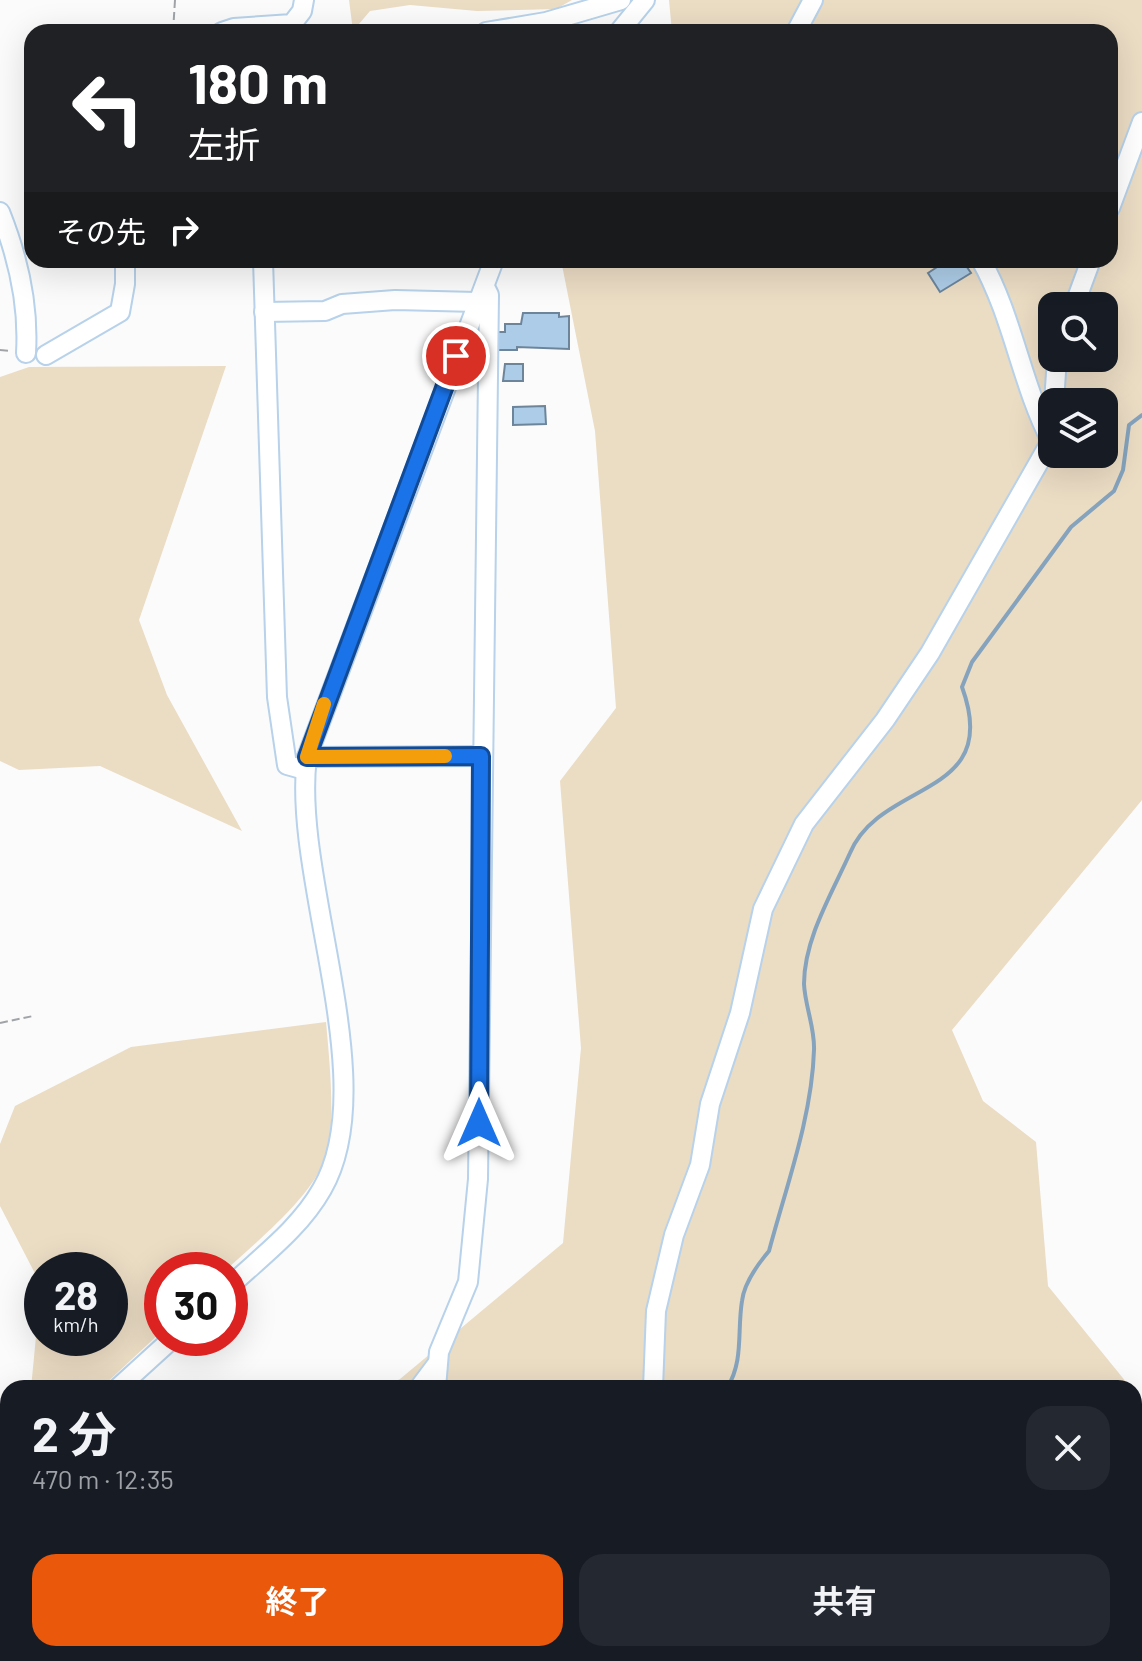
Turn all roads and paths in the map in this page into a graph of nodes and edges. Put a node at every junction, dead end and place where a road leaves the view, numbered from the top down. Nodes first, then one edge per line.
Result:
1 (175, 0) edge
2 (304, 0) edge
3 (621, 0) edge
4 (644, 0) edge
5 (813, 0) edge
6 (174, 24) edge
7 (292, 24) edge
8 (534, 24) edge
9 (625, 24) edge
10 (800, 24) edge
11 (1142, 122) edge
12 (1118, 186) edge
13 (0, 212) edge
14 (125, 268) edge
15 (263, 268) edge
16 (491, 268) edge
17 (985, 268) edge
18 (1088, 268) edge
19 (1079, 292) edge
20 (481, 295) junction
21 (264, 312) junction
22 (26, 353) dead end
23 (46, 355) dead end
24 (1038, 404) edge
25 (1038, 458) edge
26 (481, 756) junction
27 (306, 763) junction
28 (33, 1016) dead end
29 (0, 1023) edge
30 (248, 1270) edge
31 (153, 1356) edge
32 (437, 1364) junction
33 (127, 1380) edge
34 (425, 1380) edge
35 (436, 1380) edge
36 (653, 1380) edge

1 - 6 path
2 - 7 street
3 - 8 street
4 - 9 street
5 - 10 street
11 - 12 street
13 - 22 street
14 - 23 street
15 - 21 street
16 - 20 street
17 - 24 street
18 - 19 street
20 - 21 street
20 - 26 street
20 - 27 street
21 - 27 street
25 - 36 street
26 - 27 street
26 - 32 street
27 - 30 street
28 - 29 path
31 - 33 street
32 - 34 street
32 - 35 street

